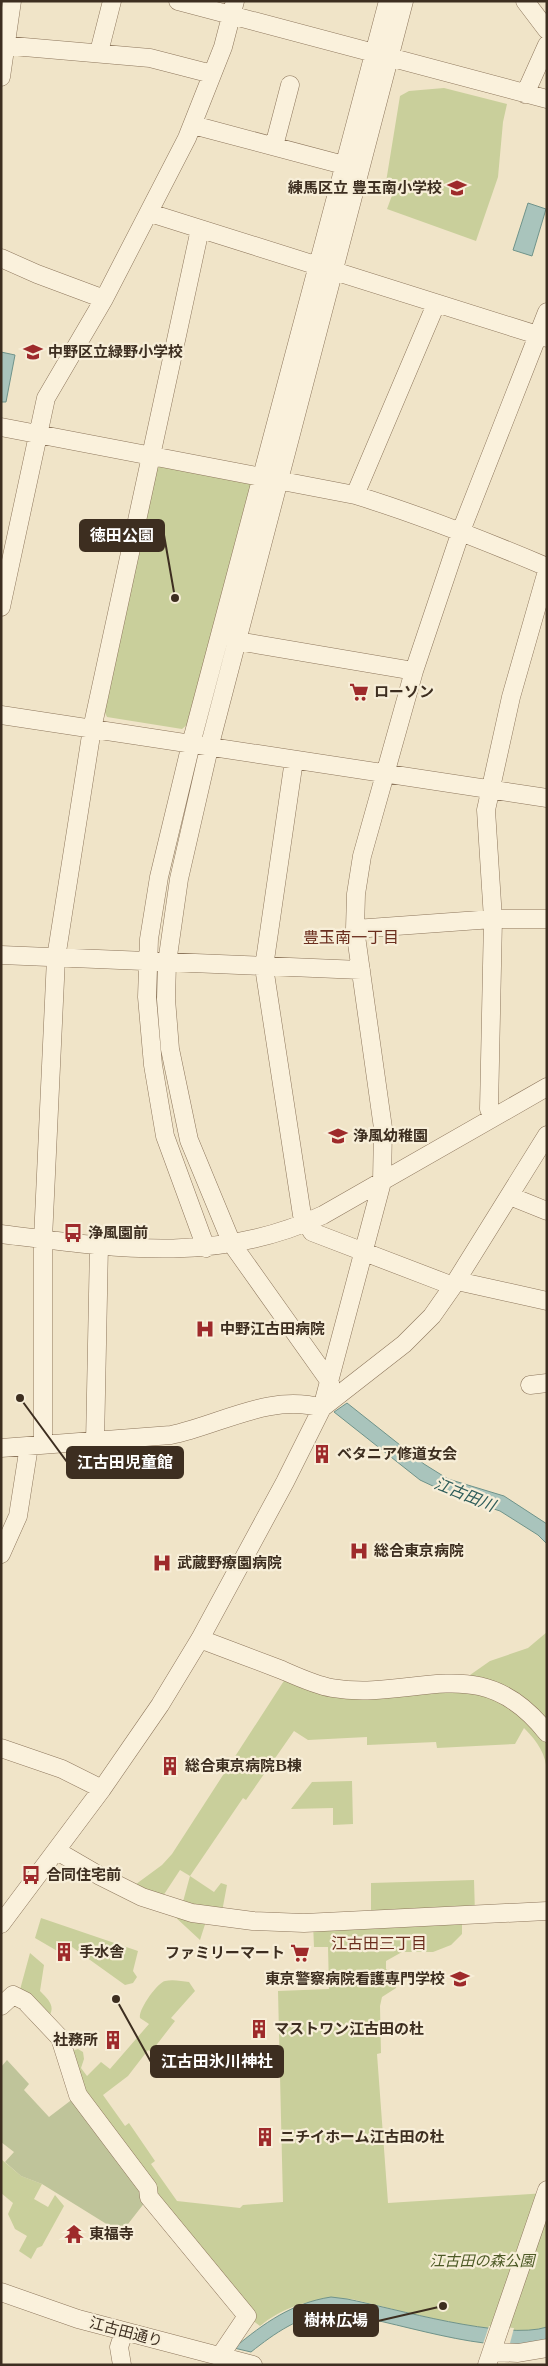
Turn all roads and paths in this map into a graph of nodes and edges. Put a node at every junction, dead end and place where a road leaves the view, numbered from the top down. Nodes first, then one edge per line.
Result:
1 (12, 1) edge
2 (112, 1) edge
3 (178, 1) edge
4 (388, 1) edge
5 (404, 1) edge
6 (525, 1) edge
7 (234, 9) edge
8 (547, 30) edge
9 (547, 44) edge
10 (4, 45) edge
11 (99, 52) junction
12 (381, 57) junction
13 (212, 74) junction
14 (1, 77) edge
15 (290, 85) dead end
16 (525, 94) junction
17 (547, 99) edge
18 (193, 124) junction
19 (274, 146) junction
20 (353, 167) junction
21 (150, 213) junction
22 (200, 229) junction
23 (1, 258) edge
24 (326, 269) junction
25 (104, 299) junction
26 (436, 304) junction
27 (547, 312) edge
28 (542, 337) edge
29 (1, 426) edge
30 (38, 434) junction
31 (152, 455) junction
32 (271, 479) junction
33 (355, 495) junction
34 (461, 531) junction
35 (547, 569) edge
36 (1, 607) edge
37 (237, 641) junction
38 (414, 671) junction
39 (1, 715) edge
40 (92, 729) junction
41 (191, 744) junction
42 (209, 748) junction
43 (294, 760) junction
44 (384, 774) junction
45 (491, 789) junction
46 (547, 798) edge
47 (493, 919) junction
48 (547, 919) edge
49 (355, 929) junction
50 (1, 955) edge
51 (56, 958) junction
52 (148, 962) junction
53 (167, 963) junction
54 (264, 967) junction
55 (361, 970) junction
56 (547, 1087) edge
57 (493, 1117) junction
58 (547, 1136) edge
59 (382, 1182) junction
60 (510, 1196) junction
61 (547, 1211) edge
62 (305, 1224) junction
63 (1, 1234) edge
64 (44, 1239) junction
65 (232, 1244) junction
66 (99, 1245) junction
67 (206, 1248) junction
68 (365, 1253) junction
69 (455, 1283) junction
70 (547, 1301) edge
71 (335, 1388) junction
72 (324, 1406) junction
73 (94, 1443) junction
74 (36, 1446) junction
75 (1, 1448) edge
76 (1, 1554) edge
77 (200, 1639) junction
78 (547, 1733) edge
79 (1, 1748) edge
80 (102, 1789) junction
81 (57, 1851) junction
82 (547, 1911) edge
83 (1, 1924) edge
84 (1, 2006) edge
85 (547, 2190) edge
86 (1, 2292) edge
87 (124, 2332) junction
88 (547, 2348) edge
89 (491, 2355) edge
90 (223, 2357) junction
91 (249, 2364) edge
92 (122, 2365) edge

1 - 10 street
2 - 11 street
3 - 7 street
4 - 12 street
5 - 12 street
6 - 8 street
7 - 12 street
7 - 13 street
9 - 16 street
10 - 11 street
10 - 14 street
11 - 13 street
12 - 16 street
12 - 20 street
13 - 18 street
15 - 19 street
16 - 17 street
18 - 19 street
18 - 21 street
19 - 20 street
20 - 24 street
21 - 22 street
21 - 25 street
22 - 24 street
22 - 31 street
23 - 25 street
24 - 26 street
24 - 32 street
25 - 30 street
26 - 28 street
26 - 33 street
27 - 28 street
28 - 34 street
29 - 30 street
30 - 31 street
30 - 36 street
31 - 32 street
31 - 40 street
32 - 33 street
32 - 37 street
32 - 41 street
33 - 34 street
34 - 35 street
34 - 38 street
35 - 45 street
37 - 38 street
37 - 42 street
38 - 44 street
39 - 40 street
40 - 41 street
40 - 51 street
41 - 42 street
41 - 52 street
42 - 43 street
42 - 53 street
43 - 44 street
43 - 54 street
44 - 45 street
44 - 49 street
45 - 46 street
45 - 47 street
47 - 48 street
47 - 49 street
47 - 57 street
49 - 55 street
50 - 51 street
51 - 52 street
51 - 64 street
52 - 53 street
52 - 67 street
53 - 54 street
53 - 65 street
54 - 55 street
54 - 62 street
55 - 59 street
56 - 57 street
57 - 59 street
58 - 60 street
59 - 62 street
59 - 68 street
60 - 61 street
60 - 69 street
62 - 65 street
62 - 68 street
63 - 64 street
64 - 66 street
64 - 74 street
65 - 67 street
65 - 71 street
66 - 67 street
66 - 73 street
68 - 69 street
68 - 71 street
69 - 70 street
69 - 71 street
71 - 72 street
72 - 73 street
72 - 77 street
73 - 74 street
74 - 75 street
74 - 76 street
77 - 78 street
77 - 80 street
79 - 80 street
80 - 81 street
81 - 82 street
81 - 83 street
84 - 90 street
85 - 89 street
86 - 87 street, 江古田通り
87 - 90 street, 江古田通り
87 - 92 street
88 - 89 street
90 - 91 street, 江古田通り

